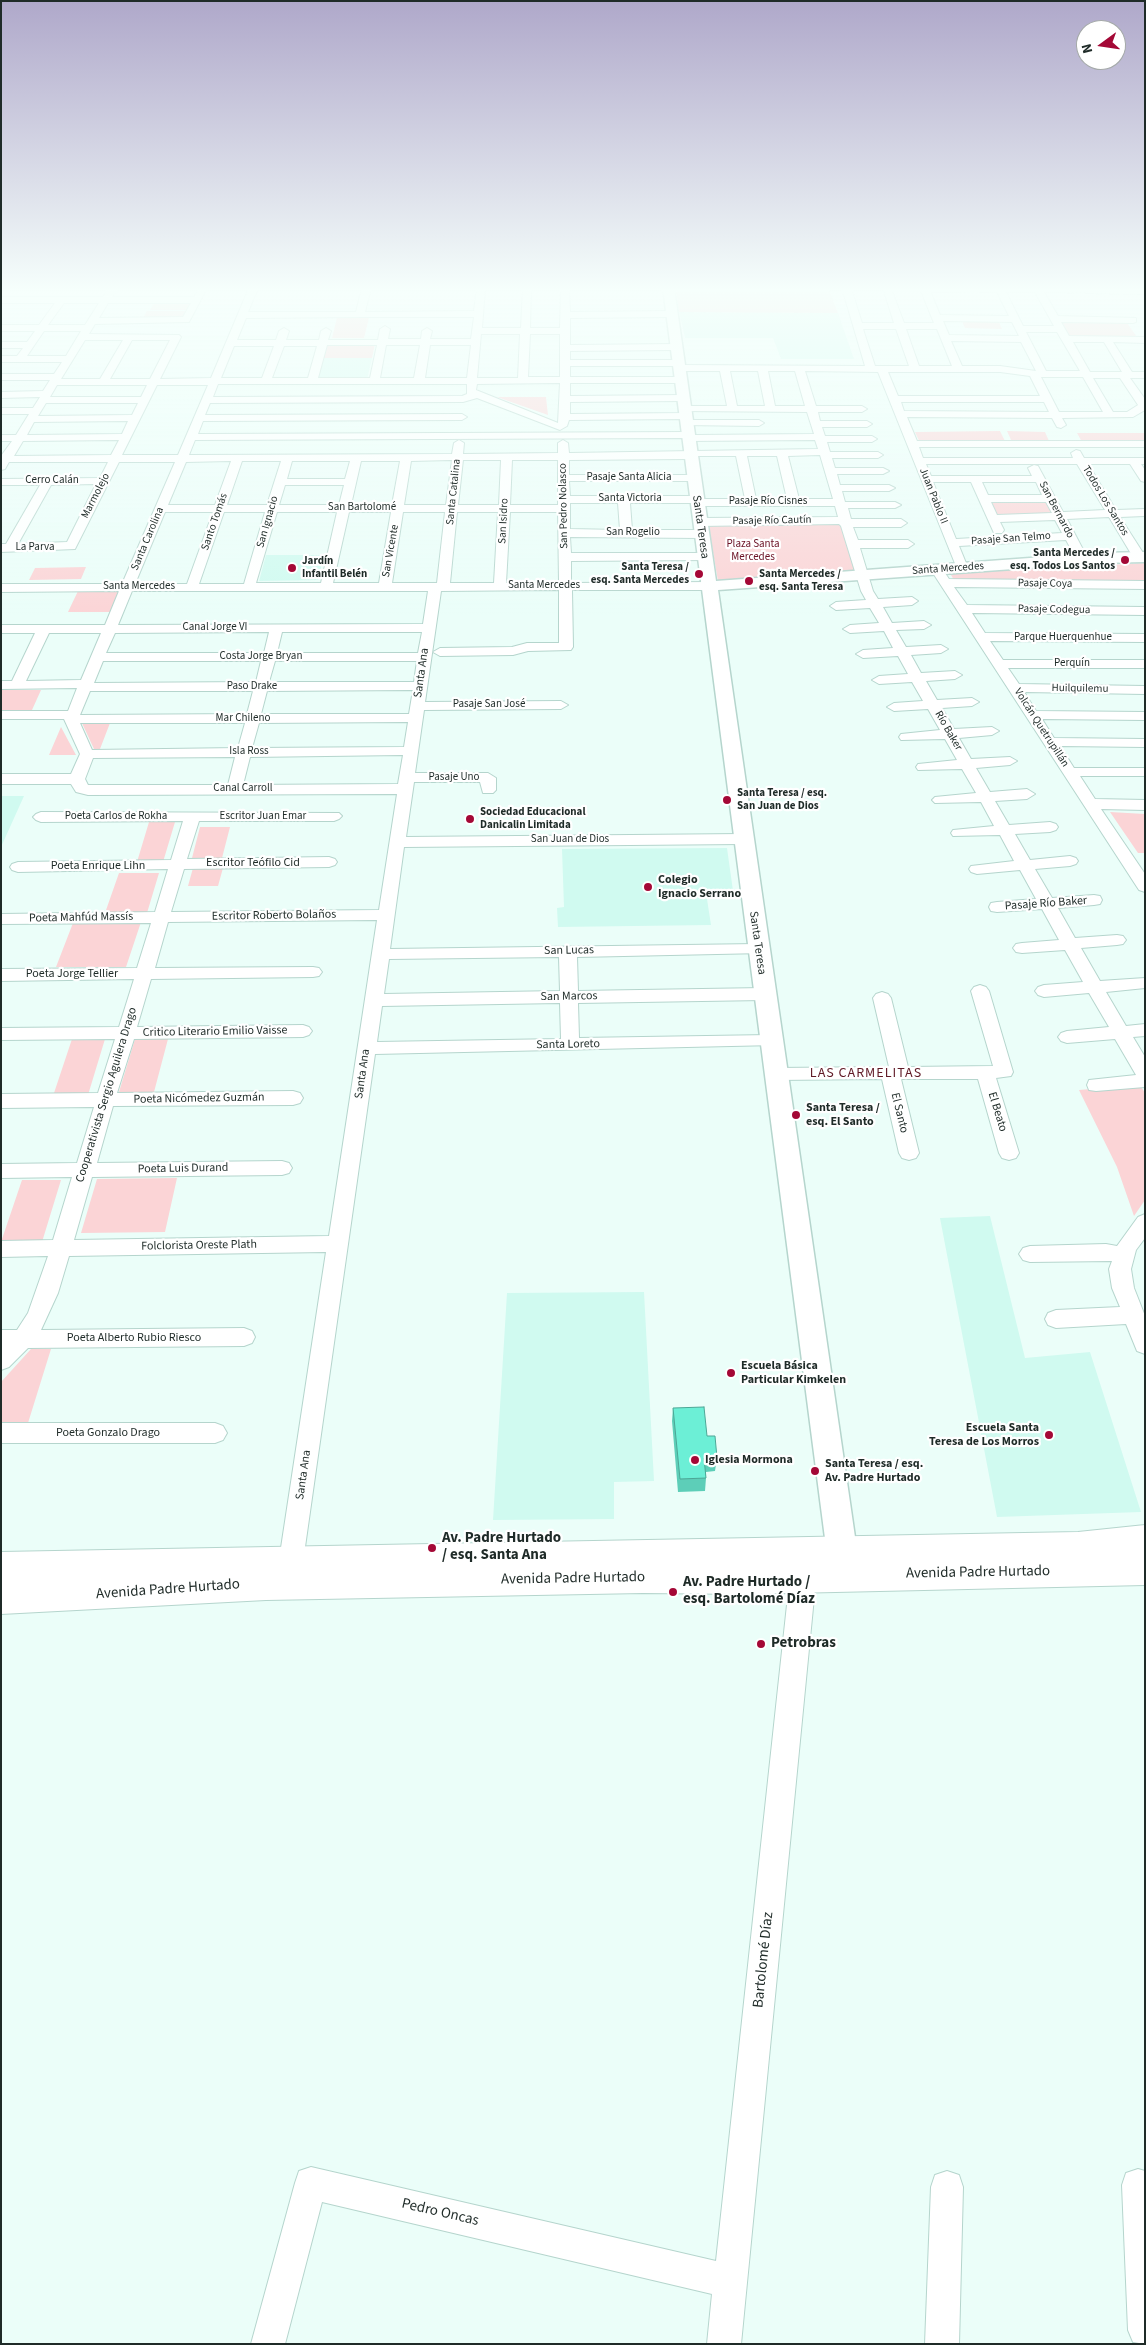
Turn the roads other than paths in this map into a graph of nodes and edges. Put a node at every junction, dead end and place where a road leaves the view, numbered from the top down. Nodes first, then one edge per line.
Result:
1 (44, 397) edge
2 (58, 397) edge
3 (468, 397) edge
4 (482, 397) edge
5 (683, 397) edge
6 (730, 397) edge
7 (768, 397) edge
8 (808, 397) edge
9 (1099, 397) edge
10 (565, 398) joint
11 (337, 399) junction
12 (464, 399) junction
13 (894, 399) joint
14 (969, 399) junction
15 (1047, 399) joint
16 (144, 400) joint
17 (207, 400) joint
18 (1145, 404) edge
19 (733, 409) junction
20 (771, 409) junction
21 (812, 409) junction
22 (862, 409) dead end
23 (1, 412) edge
24 (1133, 412) junction
25 (901, 414) junction
26 (1145, 414) edge
27 (33, 415) junction
28 (1056, 415) junction
29 (1110, 415) junction
30 (333, 417) junction
31 (462, 417) junction
32 (135, 418) junction
33 (199, 418) junction
34 (978, 418) junction
35 (686, 420) junction
36 (769, 423) dead end
37 (813, 423) junction
38 (867, 424) dead end
39 (562, 426) junction
40 (328, 436) junction
41 (460, 436) junction
42 (125, 437) junction
43 (191, 437) junction
44 (1, 438) edge
45 (19, 438) junction
46 (820, 438) junction
47 (872, 439) dead end
48 (913, 444) junction
49 (991, 444) junction
50 (1072, 444) junction
51 (1145, 444) edge
52 (741, 453) junction
53 (782, 453) junction
54 (825, 454) junction
55 (691, 455) junction
56 (878, 455) dead end
57 (563, 456) junction
58 (323, 457) junction
59 (356, 457) junction
60 (406, 457) junction
61 (457, 457) junction
62 (507, 457) junction
63 (115, 458) junction
64 (182, 458) junction
65 (238, 458) junction
66 (287, 458) junction
67 (3, 461) edge
68 (920, 461) junction
69 (999, 461) junction
70 (1030, 461) junction
71 (1081, 462) junction
72 (1140, 465) edge
73 (830, 471) junction
74 (883, 471) dead end
75 (564, 478) junction
76 (694, 478) junction
77 (927, 479) junction
78 (974, 479) junction
79 (1039, 479) junction
80 (1145, 479) edge
81 (48, 481) junction
82 (104, 481) junction
83 (1, 482) edge
84 (280, 482) junction
85 (350, 482) junction
86 (835, 488) junction
87 (889, 488) dead end
88 (1050, 498) junction
89 (624, 499) junction
90 (983, 499) junction
91 (697, 501) junction
92 (751, 502) junction
93 (794, 502) junction
94 (564, 504) junction
95 (839, 504) junction
96 (895, 505) dead end
97 (344, 508) junction
98 (398, 508) junction
99 (452, 508) junction
100 (504, 508) junction
101 (160, 509) junction
102 (220, 509) junction
103 (272, 509) junction
104 (1145, 512) edge
105 (1112, 513) junction
106 (1058, 515) junction
107 (993, 519) junction
108 (845, 522) junction
109 (901, 524) dead end
110 (701, 528) junction
111 (565, 533) junction
112 (626, 534) junction
113 (1069, 536) junction
114 (1003, 540) junction
115 (952, 543) junction
116 (852, 544) junction
117 (908, 544) dead end
118 (69, 547) joint
119 (6, 548) edge
120 (565, 557) junction
121 (704, 557) junction
122 (1142, 557) edge
123 (1082, 559) junction
124 (962, 568) junction
125 (937, 570) junction
126 (861, 575) junction
127 (946, 583) junction
128 (1145, 585) edge
129 (385, 586) junction
130 (439, 586) junction
131 (500, 586) junction
132 (566, 586) junction
133 (708, 586) junction
134 (127, 587) junction
135 (192, 587) junction
136 (249, 587) junction
137 (326, 587) junction
138 (1, 588) edge
139 (912, 601) dead end
140 (874, 603) junction
141 (836, 606) dead end
142 (963, 609) junction
143 (1145, 611) edge
144 (924, 625) dead end
145 (887, 627) junction
146 (277, 628) junction
147 (428, 628) junction
148 (1, 629) edge
149 (44, 629) junction
150 (110, 629) junction
151 (850, 629) dead end
152 (982, 637) junction
153 (1144, 639) edge
154 (941, 649) dead end
155 (902, 651) junction
156 (440, 652) dead end
157 (863, 654) dead end
158 (97, 657) junction
159 (269, 657) junction
160 (424, 657) junction
161 (999, 664) junction
162 (1145, 664) edge
163 (955, 675) dead end
164 (917, 678) junction
165 (879, 680) dead end
166 (1, 684) edge
167 (17, 684) junction
168 (85, 686) junction
169 (420, 686) junction
170 (262, 687) junction
171 (1015, 688) junction
172 (1145, 690) edge
173 (972, 702) dead end
174 (561, 705) dead end
175 (932, 705) junction
176 (894, 707) dead end
177 (416, 712) junction
178 (1032, 715) junction
179 (1, 716) edge
180 (1145, 716) edge
181 (72, 717) junction
182 (253, 718) junction
183 (992, 731) dead end
184 (949, 734) junction
185 (906, 737) dead end
186 (1050, 742) junction
187 (1145, 743) edge
188 (410, 751) junction
189 (244, 752) junction
190 (87, 754) junction
191 (1010, 761) dead end
192 (966, 764) junction
193 (923, 767) dead end
194 (1069, 772) junction
195 (1145, 772) edge
196 (1, 779) edge
197 (406, 783) junction
198 (79, 784) junction
199 (234, 789) junction
200 (488, 790) dead end
201 (1027, 794) dead end
202 (985, 797) junction
203 (940, 800) dead end
204 (1091, 804) junction
205 (1145, 805) edge
206 (334, 816) dead end
207 (41, 817) dead end
208 (192, 817) junction
209 (1050, 827) dead end
210 (1004, 830) junction
211 (959, 834) dead end
212 (743, 839) junction
213 (397, 842) junction
214 (329, 862) dead end
215 (1070, 862) dead end
216 (177, 865) junction
217 (1025, 865) junction
218 (18, 867) dead end
219 (977, 869) dead end
220 (1145, 887) edge
221 (1094, 900) dead end
222 (1047, 904) junction
223 (997, 907) dead end
224 (386, 915) junction
225 (161, 917) junction
226 (1, 919) edge
227 (1118, 940) dead end
228 (1070, 944) junction
229 (1022, 948) dead end
230 (758, 949) junction
231 (568, 951) junction
232 (381, 954) junction
233 (313, 972) dead end
234 (144, 974) junction
235 (1, 975) edge
236 (1144, 983) edge
237 (1095, 987) junction
238 (980, 991) dead end
239 (1044, 991) dead end
240 (764, 994) junction
241 (569, 997) junction
242 (882, 998) dead end
243 (374, 1000) junction
244 (1145, 1030) edge
245 (304, 1032) dead end
246 (1121, 1032) junction
247 (126, 1033) junction
248 (1, 1034) edge
249 (1067, 1037) dead end
250 (770, 1041) junction
251 (570, 1045) junction
252 (367, 1048) junction
253 (984, 1072) junction
254 (895, 1073) junction
255 (775, 1074) junction
256 (1145, 1074) edge
257 (1145, 1081) edge
258 (1096, 1085) dead end
259 (293, 1098) dead end
260 (105, 1100) junction
261 (1, 1101) edge
262 (909, 1153) dead end
263 (1009, 1153) dead end
264 (282, 1168) dead end
265 (84, 1170) junction
266 (1, 1171) edge
267 (1145, 1222) edge
268 (338, 1244) junction
269 (60, 1248) junction
270 (1, 1249) edge
271 (1030, 1254) dead end
272 (1123, 1255) junction
273 (1133, 1315) junction
274 (1056, 1319) dead end
275 (244, 1337) dead end
276 (1, 1338) edge
277 (24, 1338) junction
278 (1145, 1345) edge
279 (1, 1361) edge
280 (215, 1433) dead end
281 (1, 1434) edge
282 (1145, 1540) edge
283 (842, 1551) junction
284 (291, 1561) junction
285 (1, 1567) edge
286 (1145, 1570) edge
287 (803, 1577) junction
288 (1, 1598) edge
289 (1138, 2185) dead end
290 (947, 2188) dead end
291 (730, 2281) junction
292 (1145, 2330) edge
293 (268, 2344) edge
294 (724, 2344) edge
295 (942, 2344) edge

1 - 27 street
2 - 16 street
3 - 12 street
4 - 39 street
5 - 35 street, Santa Teresa
6 - 19 street
7 - 20 street
8 - 21 street, Río Baker
9 - 29 street
10 - 35 street
10 - 39 street, San Pedro Nolasco
11 - 12 street
11 - 17 street
11 - 30 street
12 - 31 street, Santa Catalina
13 - 14 street
13 - 25 street, Juan Pablo II
14 - 15 street
14 - 34 street
15 - 28 street, Todos Los Santos
16 - 32 street, Marmolejo
17 - 33 street, Santa Carolina
18 - 24 street
19 - 20 street
19 - 35 street
20 - 21 street
21 - 22 street
21 - 37 street, Río Baker
23 - 27 street
24 - 26 street
24 - 29 street
25 - 34 street
25 - 48 street, Juan Pablo II
27 - 32 street
27 - 45 street
28 - 29 street
28 - 34 street
28 - 50 street, Todos Los Santos
30 - 31 street
30 - 33 street
30 - 40 street
31 - 41 street, Santa Catalina
32 - 42 street, Marmolejo
33 - 43 street, Santa Carolina
35 - 36 street
35 - 39 street
35 - 39 street
35 - 46 street
35 - 55 street, Santa Teresa
37 - 38 street
37 - 46 street, Río Baker
39 - 41 street
39 - 57 street, San Pedro Nolasco
40 - 41 street
40 - 43 street
40 - 58 street
41 - 61 street, Santa Catalina
42 - 45 street
42 - 63 street, Marmolejo
43 - 64 street, Santa Carolina
44 - 45 street
45 - 67 street
46 - 47 street
46 - 54 street, Río Baker
48 - 49 street
48 - 68 street, Juan Pablo II
49 - 50 street
49 - 69 street
50 - 51 street
50 - 71 street, Todos Los Santos
52 - 53 street
52 - 55 street
52 - 92 street
53 - 54 street
53 - 93 street
54 - 56 street
54 - 73 street, Río Baker
55 - 57 street
55 - 76 street, Santa Teresa
57 - 62 street
57 - 75 street, San Pedro Nolasco
58 - 59 street
58 - 66 street
59 - 60 street
59 - 85 street
60 - 61 street
60 - 98 street, San Vicente
61 - 62 street
61 - 99 street, Santa Catalina
62 - 100 street, San Isidro
63 - 64 street
63 - 67 street
63 - 82 street, Marmolejo
64 - 65 street
64 - 101 street, Santa Carolina
65 - 66 street
65 - 102 street, Santo Tomás
66 - 84 street, San Ignacio
68 - 69 street
68 - 77 street, Juan Pablo II
69 - 70 street
70 - 71 street
70 - 79 street, San Bernardo
71 - 72 street
71 - 105 street, Todos Los Santos
72 - 80 street
73 - 74 street
73 - 86 street, Río Baker
75 - 76 street, Pasaje Santa Alicia
75 - 94 street, San Pedro Nolasco
76 - 91 street, Santa Teresa
77 - 78 street
77 - 115 street, Juan Pablo II
78 - 79 street
78 - 90 street
79 - 88 street, San Bernardo
81 - 82 street, Cerro Calán
81 - 83 street, Cerro Calán
81 - 119 street
82 - 118 street, Marmolejo
84 - 85 street
84 - 103 street, San Ignacio
85 - 97 street
86 - 87 street
86 - 95 street, Río Baker
88 - 90 street
88 - 106 street, San Bernardo
89 - 91 street, Santa Victoria
89 - 94 street, Santa Victoria
89 - 112 street
90 - 107 street
91 - 92 street, Pasaje Río Cisnes
91 - 110 street, Santa Teresa
92 - 93 street, Pasaje Río Cisnes
93 - 95 street, Pasaje Río Cisnes
94 - 100 street, San Bartolomé
94 - 111 street, San Pedro Nolasco
95 - 96 street, Pasaje Río Cisnes
95 - 108 street, Río Baker
97 - 98 street, San Bartolomé
97 - 103 street, San Bartolomé
97 - 137 street
98 - 99 street, San Bartolomé
98 - 129 street, San Vicente
99 - 100 street, San Bartolomé
99 - 130 street, Santa Catalina
100 - 131 street, San Isidro
101 - 102 street, San Bartolomé
101 - 134 street, Santa Carolina
102 - 103 street, San Bartolomé
102 - 135 street, Santo Tomás
103 - 136 street, San Ignacio
104 - 105 street
105 - 106 street
105 - 122 street, Todos Los Santos
106 - 107 street
106 - 113 street, San Bernardo
107 - 114 street
108 - 109 street, Pasaje Río Cautín
108 - 110 street, Pasaje Río Cautín
108 - 116 street, Río Baker
110 - 112 street, San Rogelio
110 - 121 street, Santa Teresa
111 - 112 street, San Rogelio
111 - 120 street, San Pedro Nolasco
113 - 114 street, Pasaje San Telmo
113 - 123 street, San Bernardo
114 - 115 street, Pasaje San Telmo
115 - 124 street, Juan Pablo II
116 - 117 street
116 - 126 street, Río Baker
118 - 119 street, La Parva
120 - 121 street
120 - 132 street, San Pedro Nolasco
121 - 133 street, Santa Teresa
122 - 123 street, Santa Mercedes
123 - 124 street, Santa Mercedes
124 - 125 street, Santa Mercedes
125 - 126 street, Santa Mercedes
125 - 127 street, Volcán Quetrupillán
126 - 133 street, Santa Mercedes
126 - 140 street, Río Baker
127 - 128 street, Pasaje Coya
127 - 142 street, Volcán Quetrupillán
129 - 130 street, Santa Mercedes
129 - 137 street, Santa Mercedes
130 - 131 street, Santa Mercedes
130 - 147 street, Santa Ana
131 - 132 street, Santa Mercedes
132 - 133 street, Santa Mercedes
132 - 156 street, San Pedro Nolasco
133 - 212 street, Santa Teresa
134 - 135 street, Santa Mercedes
134 - 138 street, Santa Mercedes
134 - 150 street, Santa Carolina
135 - 136 street, Santa Mercedes
136 - 137 street, Santa Mercedes
139 - 140 street
140 - 141 street
140 - 145 street, Río Baker
142 - 143 street, Pasaje Codegua
142 - 152 street, Volcán Quetrupillán
144 - 145 street
145 - 151 street
145 - 155 street, Río Baker
146 - 147 street, Canal Jorge VI
146 - 150 street, Canal Jorge VI
146 - 159 street
147 - 160 street, Santa Ana
148 - 149 street, Canal Jorge VI
149 - 150 street, Canal Jorge VI
149 - 167 street
150 - 158 street, Santa Carolina
152 - 153 street, Parque Huerquenhue
152 - 161 street, Volcán Quetrupillán
154 - 155 street
155 - 157 street
155 - 164 street, Río Baker
158 - 159 street, Costa Jorge Bryan
158 - 168 street, Santa Carolina
159 - 160 street, Costa Jorge Bryan
159 - 170 street
160 - 169 street, Santa Ana
161 - 162 street, Perquín
161 - 171 street, Volcán Quetrupillán
163 - 164 street
164 - 165 street
164 - 175 street, Río Baker
166 - 167 street, Paso Drake
167 - 168 street, Paso Drake
168 - 170 street, Paso Drake
168 - 181 street, Santa Carolina
169 - 170 street, Paso Drake
169 - 177 street, Santa Ana
170 - 182 street
171 - 172 street, Huilquilemu
171 - 178 street, Volcán Quetrupillán
173 - 175 street
174 - 177 street, Pasaje San José
175 - 176 street
175 - 184 street, Río Baker
177 - 182 street, Mar Chileno
177 - 188 street, Santa Ana
178 - 180 street
178 - 186 street, Volcán Quetrupillán
179 - 181 street, Mar Chileno
181 - 182 street, Mar Chileno
181 - 190 street
182 - 189 street
183 - 184 street
184 - 185 street
184 - 192 street, Río Baker
186 - 187 street
186 - 194 street, Volcán Quetrupillán
188 - 189 street, Isla Ross
188 - 197 street, Santa Ana
189 - 190 street, Isla Ross
189 - 199 street
190 - 198 street
191 - 192 street
192 - 193 street
192 - 202 street, Río Baker
194 - 195 street
194 - 204 street, Volcán Quetrupillán
196 - 198 street, Canal Carroll
197 - 199 street, Canal Carroll
197 - 200 street, Pasaje Uno
197 - 213 street, Santa Ana
198 - 199 street, Canal Carroll
201 - 202 street
202 - 203 street
202 - 210 street, Río Baker
204 - 205 street
204 - 220 street, Volcán Quetrupillán
206 - 208 street, Escritor Juan Emar
207 - 208 street, Poeta Carlos de Rokha
208 - 216 street, Cooperativista Sergio Aguilera Drago
209 - 210 street
210 - 211 street
210 - 217 street, Río Baker
212 - 213 street, San Juan de Dios
212 - 230 street, Santa Teresa
213 - 224 street, Santa Ana
214 - 216 street, Escritor Teófilo Cid
215 - 217 street
216 - 218 street, Poeta Enrique Lihn
216 - 225 street, Cooperativista Sergio Aguilera Drago
217 - 219 street
217 - 222 street, Río Baker
221 - 222 street, Pasaje Río Baker
222 - 223 street, Pasaje Río Baker
222 - 228 street, Río Baker
224 - 225 street, Escritor Roberto Bolaños
224 - 232 street, Santa Ana
225 - 226 street, Poeta Mahfúd Massís
225 - 234 street, Cooperativista Sergio Aguilera Drago
227 - 228 street
228 - 229 street
228 - 237 street, Río Baker
230 - 231 street, San Lucas
230 - 240 street, Santa Teresa
231 - 232 street, San Lucas
231 - 241 street
232 - 243 street, Santa Ana
233 - 234 street, Poeta Jorge Tellier
234 - 235 street, Poeta Jorge Tellier
234 - 247 street, Cooperativista Sergio Aguilera Drago
236 - 237 street
237 - 239 street
237 - 246 street, Río Baker
238 - 253 street
240 - 241 street, San Marcos
240 - 250 street, Santa Teresa
241 - 243 street, San Marcos
241 - 251 street
242 - 254 street, El Santo
243 - 252 street, Santa Ana
244 - 246 street
245 - 247 street, Critico Literario Emilio Vaisse
246 - 249 street
246 - 256 street, Río Baker
247 - 248 street, Critico Literario Emilio Vaisse
247 - 260 street, Cooperativista Sergio Aguilera Drago
250 - 251 street, Santa Loreto
250 - 255 street, Santa Teresa
251 - 252 street, Santa Loreto
252 - 268 street, Santa Ana
253 - 254 street
253 - 263 street, El Beato
254 - 255 street
254 - 262 street, El Santo
255 - 283 street, Santa Teresa
257 - 258 street
259 - 260 street, Poeta Nicómedez Guzmán
260 - 261 street, Poeta Nicómedez Guzmán
260 - 265 street, Cooperativista Sergio Aguilera Drago
264 - 265 street, Poeta Luis Durand
265 - 266 street, Poeta Luis Durand
265 - 269 street, Cooperativista Sergio Aguilera Drago
267 - 272 street
268 - 269 street, Folclorista Oreste Plath
268 - 284 street, Santa Ana
269 - 270 street, Folclorista Oreste Plath
269 - 277 street, Cooperativista Sergio Aguilera Drago
271 - 272 street
272 - 273 street
273 - 274 street
273 - 278 street
275 - 277 street, Poeta Alberto Rubio Riesco
276 - 277 street, Poeta Alberto Rubio Riesco
277 - 279 street, Cooperativista Sergio Aguilera Drago
280 - 281 street, Poeta Gonzalo Drago
282 - 283 main road, Avenida Padre Hurtado
283 - 284 main road, Avenida Padre Hurtado
283 - 287 street
284 - 285 main road, Avenida Padre Hurtado
286 - 287 main road, Avenida Padre Hurtado
287 - 288 main road, Avenida Padre Hurtado
287 - 291 street, Bartolomé Díaz
289 - 292 street
290 - 295 street
291 - 293 street, Pedro Oncas
291 - 294 street, Bartolomé Díaz

